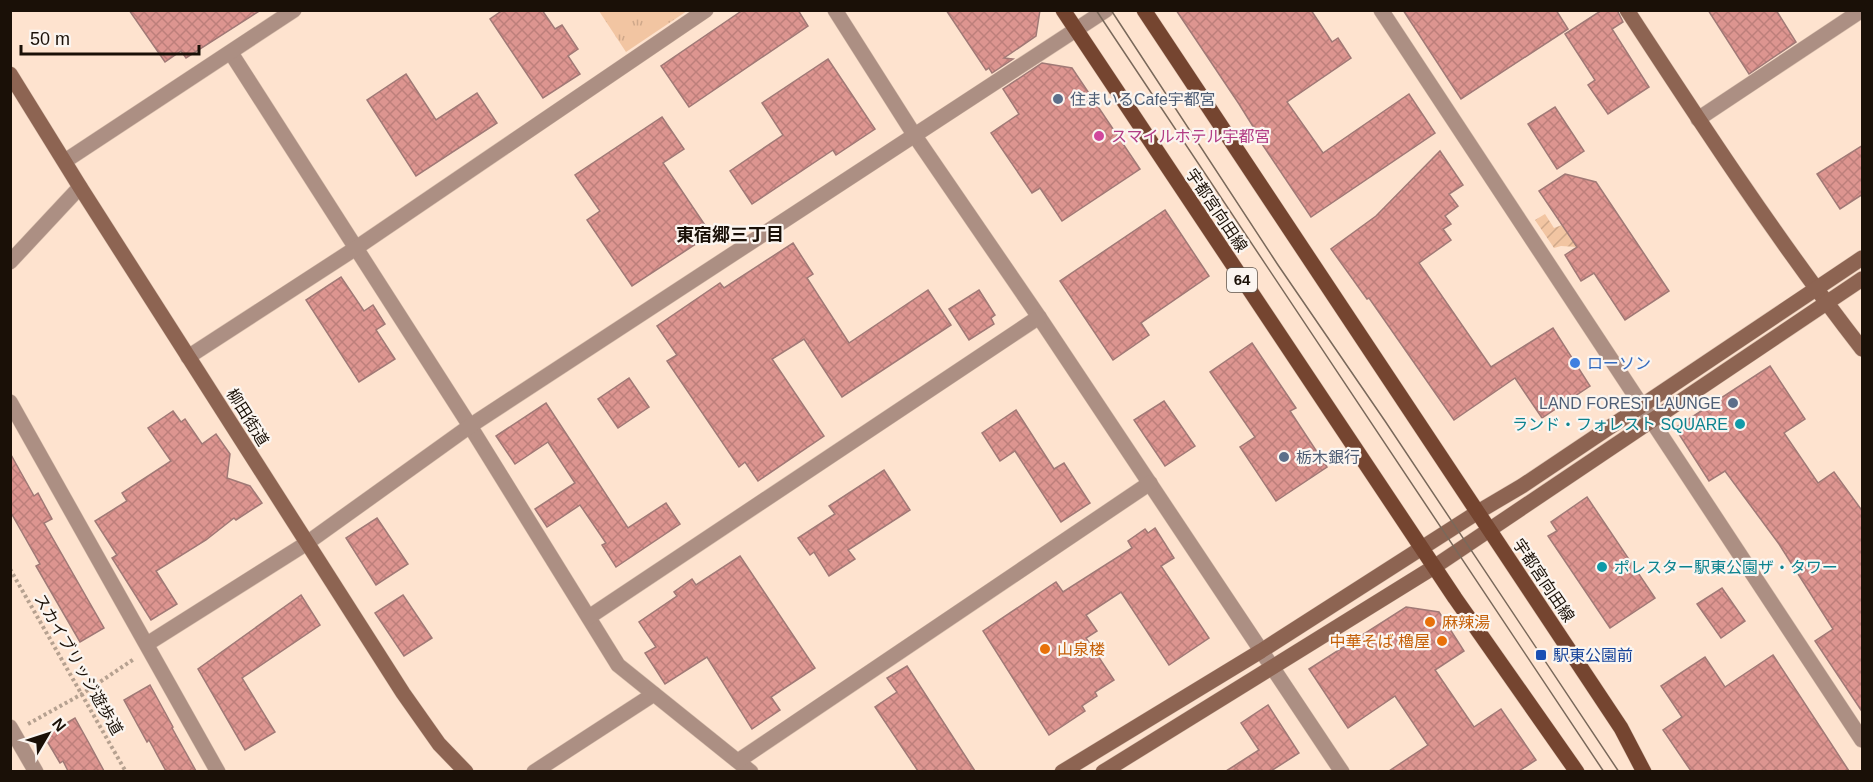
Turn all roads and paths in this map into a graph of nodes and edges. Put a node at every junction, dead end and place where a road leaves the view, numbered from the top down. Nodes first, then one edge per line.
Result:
1 (294, 10) edge
2 (705, 10) edge
3 (835, 10) edge
4 (1063, 10) edge
5 (1106, 10) edge
6 (1144, 10) edge
7 (1381, 10) edge
8 (1627, 10) edge
9 (1862, 10) edge
10 (1077, 31) junction
11 (231, 53) junction
12 (10, 74) edge
13 (1698, 119) junction
14 (915, 136) junction
15 (65, 161) junction
16 (80, 187) junction
17 (356, 248) junction
18 (1863, 258) edge
19 (10, 262) edge
20 (1863, 279) edge
21 (1816, 290) junction
22 (1827, 303) junction
23 (1039, 317) junction
24 (1863, 349) edge
25 (188, 357) junction
26 (10, 402) edge
27 (1641, 406) junction
28 (1650, 421) junction
29 (470, 426) junction
30 (1150, 483) junction
31 (1478, 512) junction
32 (1489, 530) junction
33 (307, 543) junction
34 (1422, 549) junction
35 (1434, 567) junction
36 (10, 568) edge
37 (589, 617) junction
38 (148, 646) junction
39 (1261, 651) junction
40 (1272, 668) junction
41 (82, 694) junction
42 (654, 694) junction
43 (1621, 728) junction
44 (12, 730) edge
45 (1863, 740) edge
46 (738, 761) junction
47 (36, 771) edge
48 (126, 771) edge
49 (218, 771) edge
50 (466, 771) edge
51 (534, 771) edge
52 (751, 771) edge
53 (1062, 771) edge
54 (1103, 771) edge
55 (1342, 771) edge
56 (1577, 771) edge
57 (1644, 771) edge
58 (1655, 771) edge

1 - 11 street
2 - 17 street
3 - 14 street
4 - 10 main road, 宇都宮向田線 / 64
5 - 10 street
6 - 31 main road
7 - 27 street
8 - 13 street
9 - 13 street
10 - 14 street
10 - 34 main road, 宇都宮向田線 / 64
11 - 15 street
11 - 17 street
12 - 15 street, 柳田街道
13 - 21 street
14 - 23 street
14 - 29 street
15 - 16 street, 柳田街道
16 - 19 street
16 - 25 street, 柳田街道
17 - 25 street
17 - 29 street
18 - 21 street
20 - 22 street
21 - 22 street
21 - 27 street
22 - 24 street
22 - 28 street
23 - 30 street
23 - 37 street
25 - 33 street, 柳田街道
26 - 38 street
27 - 28 street
27 - 31 street
28 - 32 street
28 - 45 street
29 - 33 street
29 - 37 street
30 - 39 street
30 - 46 street
31 - 32 main road, 宇都宮向田線
31 - 34 street
32 - 35 street
32 - 43 main road, 宇都宮向田線
33 - 38 street
33 - 50 street, 柳田街道
34 - 35 main road, 64
34 - 39 street
35 - 40 street
35 - 56 main road, 64
36 - 41 path, スカイブリッジ遊歩道
37 - 42 street
38 - 41 path
38 - 49 street
39 - 40 street
39 - 53 street
40 - 54 street
40 - 55 street
41 - 44 path
41 - 48 path, スカイブリッジ遊歩道
42 - 46 street
42 - 51 street
43 - 57 main road, 宇都宮向田線
43 - 58 main road
44 - 47 street
46 - 52 street

